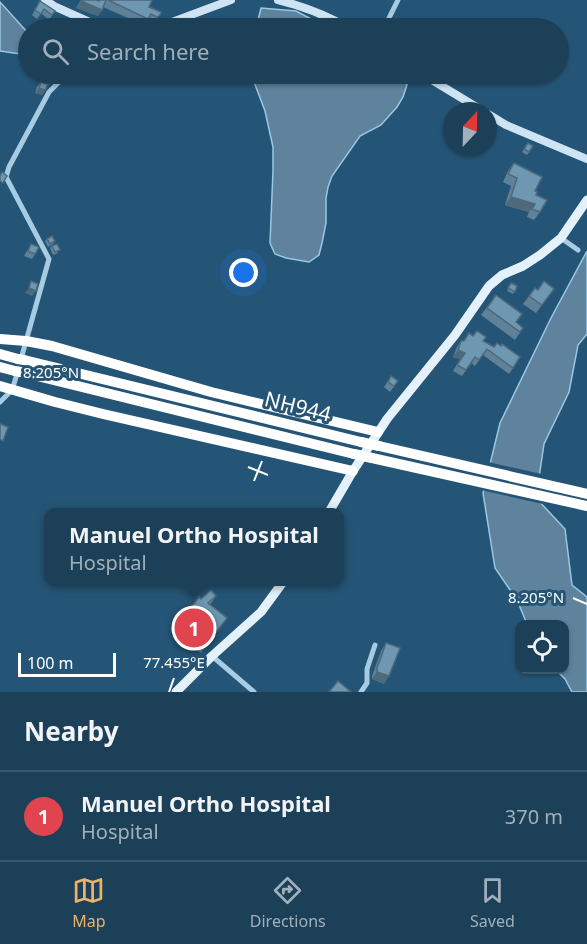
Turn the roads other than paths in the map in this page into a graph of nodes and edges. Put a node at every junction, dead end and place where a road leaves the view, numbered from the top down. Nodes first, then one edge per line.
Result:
1 (45, 0) edge
2 (231, 0) edge
3 (278, 0) edge
4 (398, 0) edge
5 (81, 18) edge
6 (183, 18) edge
7 (329, 18) edge
8 (389, 18) edge
9 (57, 84) edge
10 (438, 84) edge
11 (468, 102) edge
12 (497, 120) edge
13 (587, 159) edge
14 (587, 200) edge
15 (561, 238) junction
16 (578, 250) dead end
17 (0, 339) edge
18 (26, 341) junction
19 (0, 354) edge
20 (0, 367) edge
21 (0, 386) edge
22 (12, 390) junction
23 (0, 402) edge
24 (378, 432) junction
25 (353, 471) junction
26 (587, 494) edge
27 (587, 506) edge
28 (332, 508) edge
29 (281, 586) edge
30 (375, 645) dead end
31 (212, 656) junction
32 (176, 692) edge
33 (254, 692) edge
34 (362, 692) edge

1 - 5 street
2 - 6 street
3 - 7 street
4 - 8 street
9 - 18 street
10 - 11 street
12 - 13 street
14 - 15 main road
15 - 16 street
15 - 24 main road
17 - 18 highway
18 - 22 street
18 - 24 highway
19 - 26 highway, NH944 / NH944, bridge
20 - 27 highway, NH944 / NH944, bridge
21 - 22 highway
22 - 23 street
22 - 25 highway
24 - 25 main road
25 - 28 main road
29 - 31 main road
30 - 34 street
31 - 32 main road
31 - 33 street

